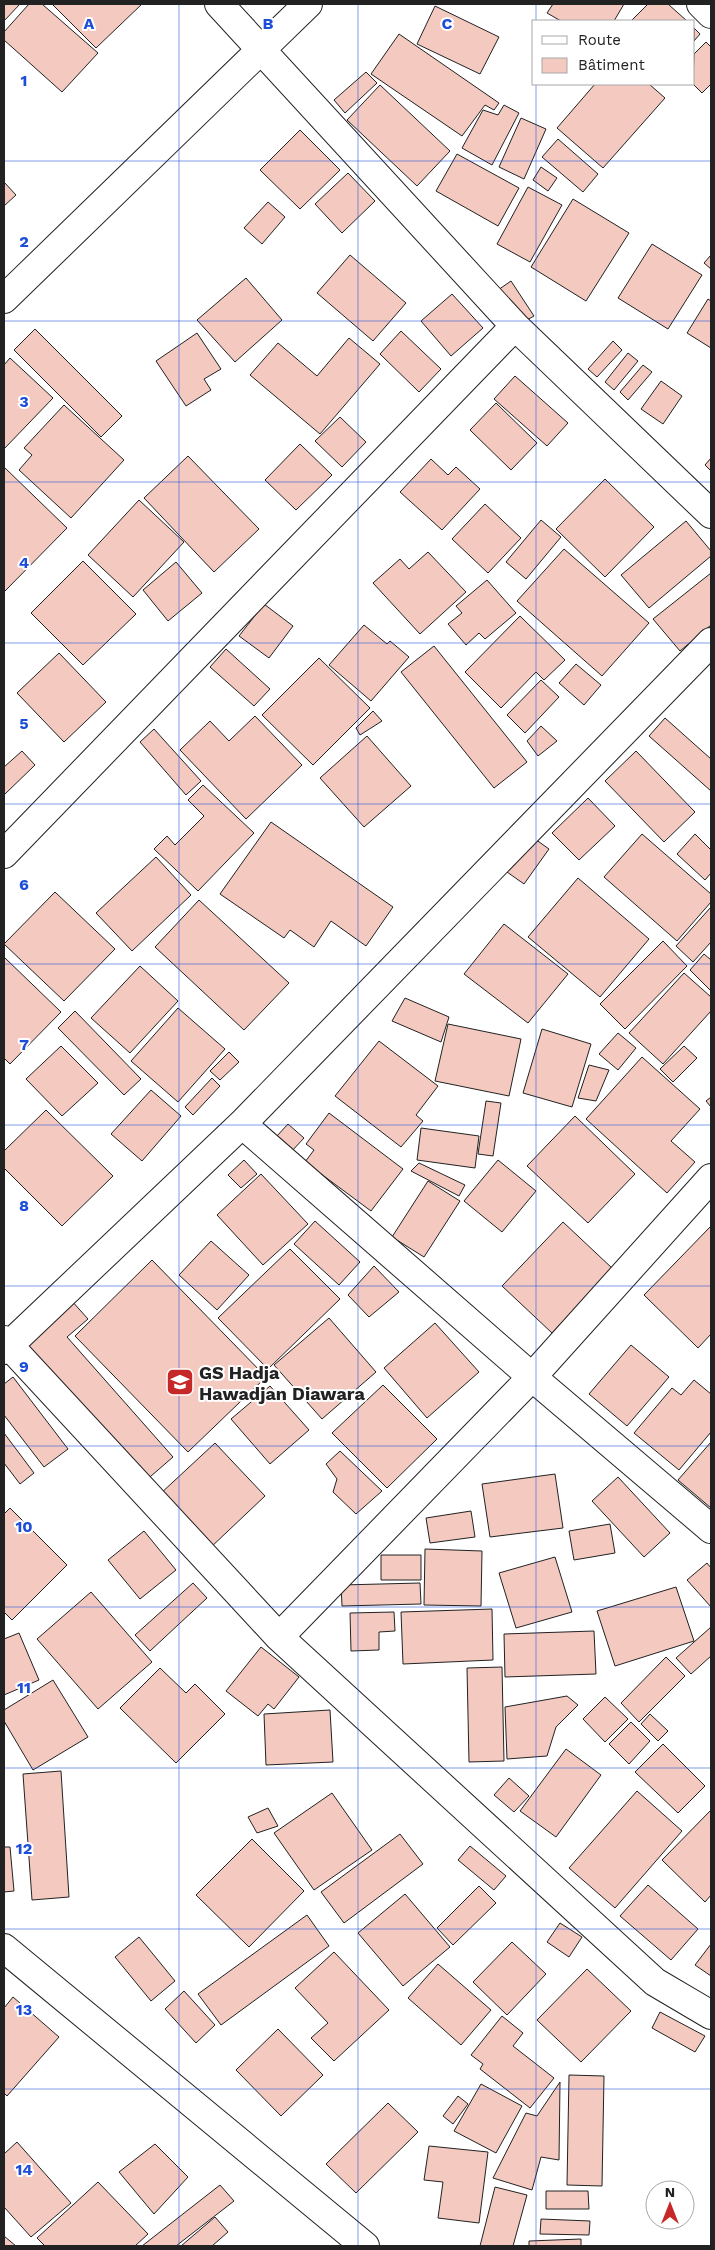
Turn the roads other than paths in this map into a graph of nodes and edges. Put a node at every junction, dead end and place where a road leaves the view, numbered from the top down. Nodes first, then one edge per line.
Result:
1 (219, 4) edge
2 (308, 4) edge
3 (701, 4) edge
4 (711, 14) edge
5 (262, 49) junction
6 (5, 295) edge
7 (516, 326) junction
8 (711, 514) edge
9 (711, 642) edge
10 (4, 854) edge
11 (242, 1124) junction
12 (711, 1178) edge
13 (5, 1345) edge
14 (532, 1377) junction
15 (711, 1529) edge
16 (279, 1638) junction
17 (4, 1948) edge
18 (711, 2015) edge
19 (365, 2246) edge

1 - 5 street
2 - 5 street
3 - 4 street
5 - 6 street
5 - 7 street
7 - 8 street
7 - 10 street
9 - 11 street
11 - 13 street
11 - 14 street
12 - 14 street
13 - 16 street
14 - 15 street
14 - 16 street
16 - 18 street
17 - 19 street

